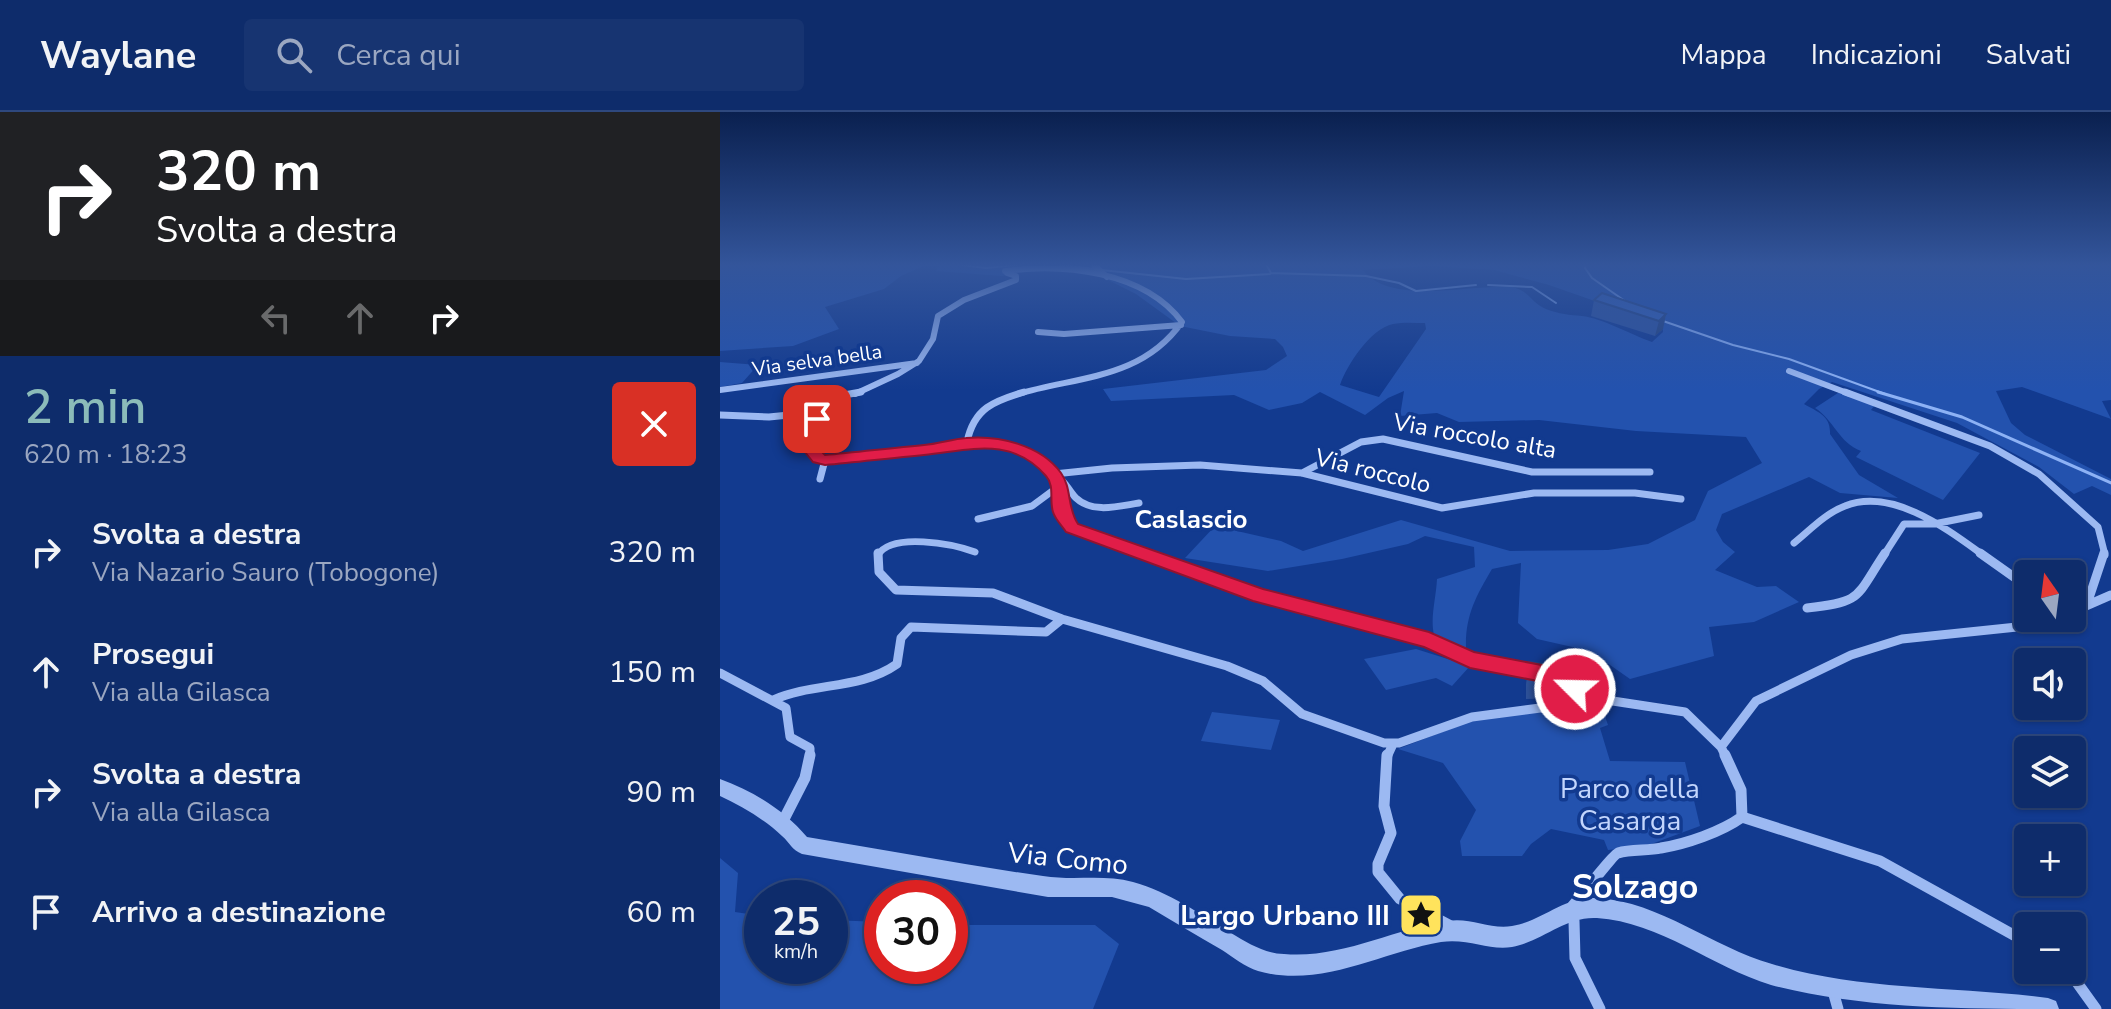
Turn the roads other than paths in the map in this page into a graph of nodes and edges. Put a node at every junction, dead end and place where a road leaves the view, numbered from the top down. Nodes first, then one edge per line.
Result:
1 (955, 306) edge
2 (1172, 306) edge
3 (1182, 325) junction
4 (1038, 332) dead end
5 (918, 363) junction
6 (1789, 371) dead end
7 (720, 390) edge
8 (810, 413) junction
9 (720, 415) edge
10 (967, 442) junction
11 (825, 460) junction
12 (1650, 472) dead end
13 (1302, 473) junction
14 (1054, 474) junction
15 (820, 479) dead end
16 (1059, 485) junction
17 (1681, 499) dead end
18 (1139, 503) dead end
19 (1979, 515) dead end
20 (978, 519) dead end
21 (1934, 524) junction
22 (1794, 543) dead end
23 (975, 552) dead end
24 (2014, 578) edge
25 (2111, 595) edge
26 (2087, 604) joint
27 (1807, 608) dead end
28 (1062, 619) junction
29 (2014, 626) edge
30 (720, 673) edge
31 (1538, 673) edge
32 (1552, 676) edge
33 (1580, 696) junction
34 (773, 700) junction
35 (1393, 744) junction
36 (1721, 747) junction
37 (720, 787) edge
38 (1742, 817) junction
39 (781, 825) junction
40 (1570, 909) junction
41 (1455, 929) junction
42 (2014, 935) edge
43 (2078, 984) edge
44 (1835, 1000) edge
45 (1600, 1009) edge
46 (2048, 1009) edge
47 (2096, 1009) edge

1 - 5 street
2 - 3 street
3 - 4 street
3 - 10 street
5 - 7 street, Via selva bella
5 - 8 street
6 - 26 street
8 - 9 street
8 - 11 street
10 - 11 street
10 - 14 street
11 - 15 street
12 - 13 street, Via roccolo alta
13 - 14 street, Via roccolo
13 - 17 street, Via roccolo
14 - 16 street
14 - 18 street
16 - 20 street
16 - 31 street
19 - 21 street
21 - 22 street
21 - 24 street
21 - 27 street
23 - 28 street
25 - 26 street
28 - 34 street
28 - 35 street
29 - 36 street
30 - 34 street
32 - 33 street
33 - 35 street
33 - 36 street
34 - 39 street
35 - 41 street
36 - 38 street
37 - 39 street, Via Como
38 - 40 street
38 - 42 street
39 - 41 street, Via Como
40 - 41 street, Via Como
40 - 44 street
40 - 45 street
43 - 47 street
44 - 46 street

